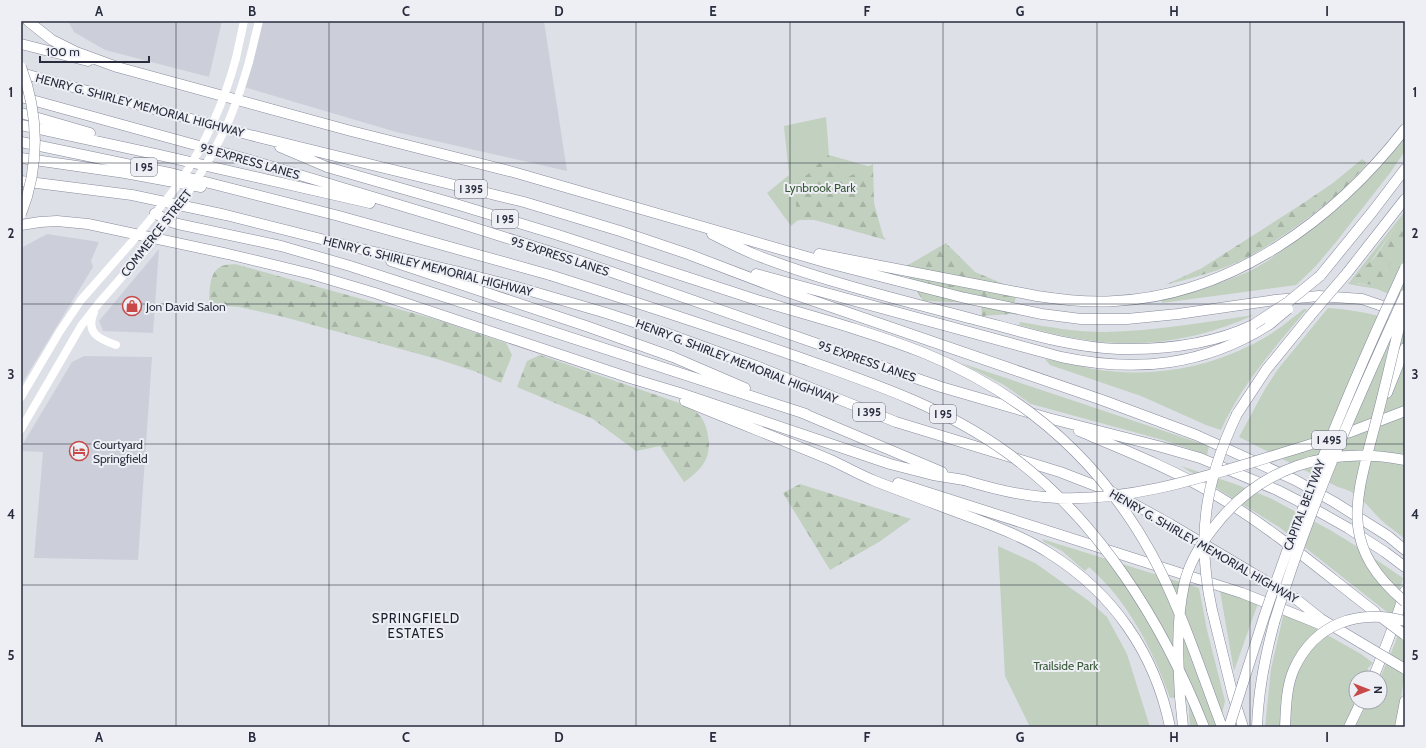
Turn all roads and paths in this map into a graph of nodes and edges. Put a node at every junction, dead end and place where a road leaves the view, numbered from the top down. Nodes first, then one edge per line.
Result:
1 (28, 21) edge
2 (244, 21) edge
3 (259, 21) edge
4 (21, 44) edge
5 (21, 67) edge
6 (117, 67) junction
7 (21, 73) edge
8 (21, 97) edge
9 (21, 114) edge
10 (21, 125) edge
11 (1405, 129) edge
12 (250, 135) junction
13 (21, 142) edge
14 (155, 154) junction
15 (21, 158) edge
16 (1405, 169) edge
17 (21, 181) edge
18 (266, 197) junction
19 (1405, 199) edge
20 (21, 214) edge
21 (155, 214) junction
22 (168, 221) junction
23 (459, 223) junction
24 (688, 223) junction
25 (21, 225) edge
26 (750, 240) junction
27 (348, 246) junction
28 (688, 254) junction
29 (1405, 268) edge
30 (1320, 276) junction
31 (1405, 295) edge
32 (99, 303) junction
33 (1405, 311) edge
34 (1405, 315) edge
35 (116, 345) dead end
36 (1405, 348) edge
37 (630, 378) junction
38 (21, 397) edge
39 (1405, 411) edge
40 (806, 414) junction
41 (1048, 418) junction
42 (1376, 421) junction
43 (21, 429) edge
44 (832, 460) junction
45 (1405, 460) edge
46 (964, 480) junction
47 (1405, 550) edge
48 (1405, 567) edge
49 (1405, 591) edge
50 (1405, 602) edge
51 (1405, 621) edge
52 (1405, 635) edge
53 (1360, 643) junction
54 (1405, 669) edge
55 (1376, 670) edge
56 (1405, 701) edge
57 (1357, 710) edge
58 (1170, 727) edge
59 (1183, 727) edge
60 (1204, 727) edge
61 (1222, 727) edge
62 (1230, 727) edge
63 (1243, 727) edge
64 (1257, 727) edge
65 (1285, 727) edge
66 (1349, 727) edge
67 (1400, 727) edge

1 - 6 highway
2 - 21 main road, COMMERCE STREET, bridge
3 - 22 main road, COMMERCE STREET, bridge
4 - 6 highway
5 - 20 highway, bridge
6 - 24 highway
7 - 12 highway, HENRY G. SHIRLEY MEMORIAL HIGHWAY / I 95
8 - 23 highway, 95 EXPRESS LANES
9 - 14 highway
10 - 14 highway
11 - 26 highway
12 - 28 highway, HENRY G. SHIRLEY MEMORIAL HIGHWAY / I 395
12 - 61 highway, I 95, bridge
13 - 18 highway, I 95
14 - 23 highway
15 - 18 highway
16 - 30 highway
17 - 27 highway, HENRY G. SHIRLEY MEMORIAL HIGHWAY / I 395
18 - 60 highway, I 95, bridge
19 - 63 highway, bridge
21 - 22 highway
21 - 38 main road, COMMERCE STREET, bridge
22 - 32 main road, COMMERCE STREET, bridge
22 - 40 highway
23 - 41 highway, 95 EXPRESS LANES
24 - 26 highway
24 - 30 highway, bridge
25 - 37 highway
26 - 34 highway
27 - 40 highway
27 - 53 highway, HENRY G. SHIRLEY MEMORIAL HIGHWAY / I 395
28 - 30 highway, bridge
28 - 47 highway, HENRY G. SHIRLEY MEMORIAL HIGHWAY / I 395
29 - 62 highway, CAPITAL BELTWAY / I 495, bridge
31 - 64 highway, bridge
32 - 35 main road
32 - 43 main road, COMMERCE STREET
33 - 42 highway, bridge
36 - 42 highway, bridge
37 - 44 highway
37 - 46 highway
39 - 46 highway, bridge
40 - 46 highway
41 - 48 highway
41 - 52 highway, bridge
42 - 50 highway, bridge
44 - 53 highway
44 - 58 highway
45 - 59 highway, bridge
49 - 55 highway
51 - 65 highway, bridge
53 - 54 highway, HENRY G. SHIRLEY MEMORIAL HIGHWAY / I 395, bridge
56 - 67 highway
57 - 66 highway

